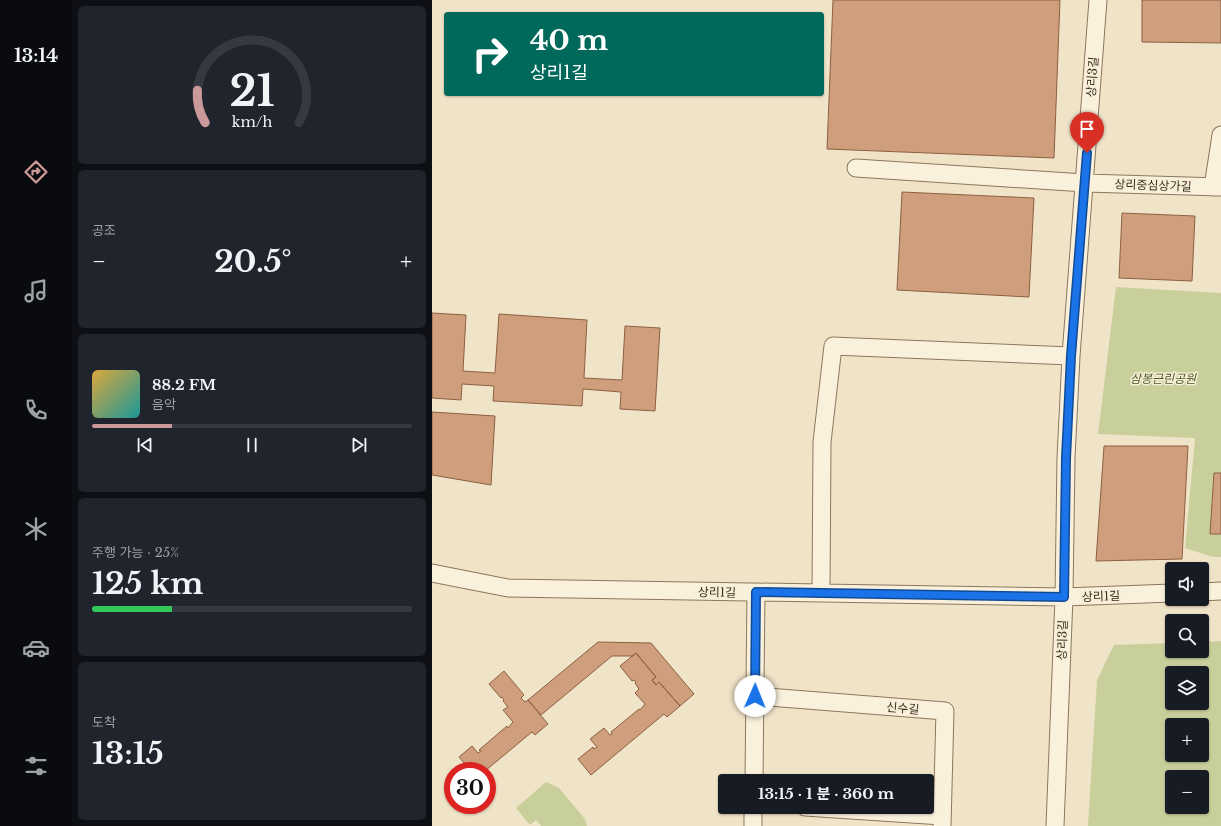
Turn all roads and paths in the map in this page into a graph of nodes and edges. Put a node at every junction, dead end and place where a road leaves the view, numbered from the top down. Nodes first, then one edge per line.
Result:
1 (1098, 0) edge
2 (1221, 134) edge
3 (856, 168) dead end
4 (1085, 183) junction
5 (1217, 187) edge
6 (1071, 356) junction
7 (432, 573) edge
8 (1221, 591) edge
9 (756, 592) junction
10 (1209, 592) edge
11 (821, 593) junction
12 (1165, 593) edge
13 (1064, 597) junction
14 (755, 696) junction
15 (754, 774) edge
16 (753, 814) edge
17 (874, 814) edge
18 (942, 821) edge
19 (752, 826) edge
20 (1055, 826) edge

1 - 4 street, 상리3길
2 - 5 street
3 - 4 street, 상리중심상가길
4 - 5 street, 상리중심상가길
4 - 6 street, 상리3길
6 - 11 street
6 - 13 street, 상리3길
7 - 9 street, 상리1길
8 - 10 street
9 - 11 street, 상리1길
9 - 14 street
11 - 13 street, 상리1길
12 - 13 street, 상리1길
13 - 20 street, 상리3길
14 - 15 street
14 - 18 street, 신수길
16 - 19 street
17 - 18 street, 신수길

